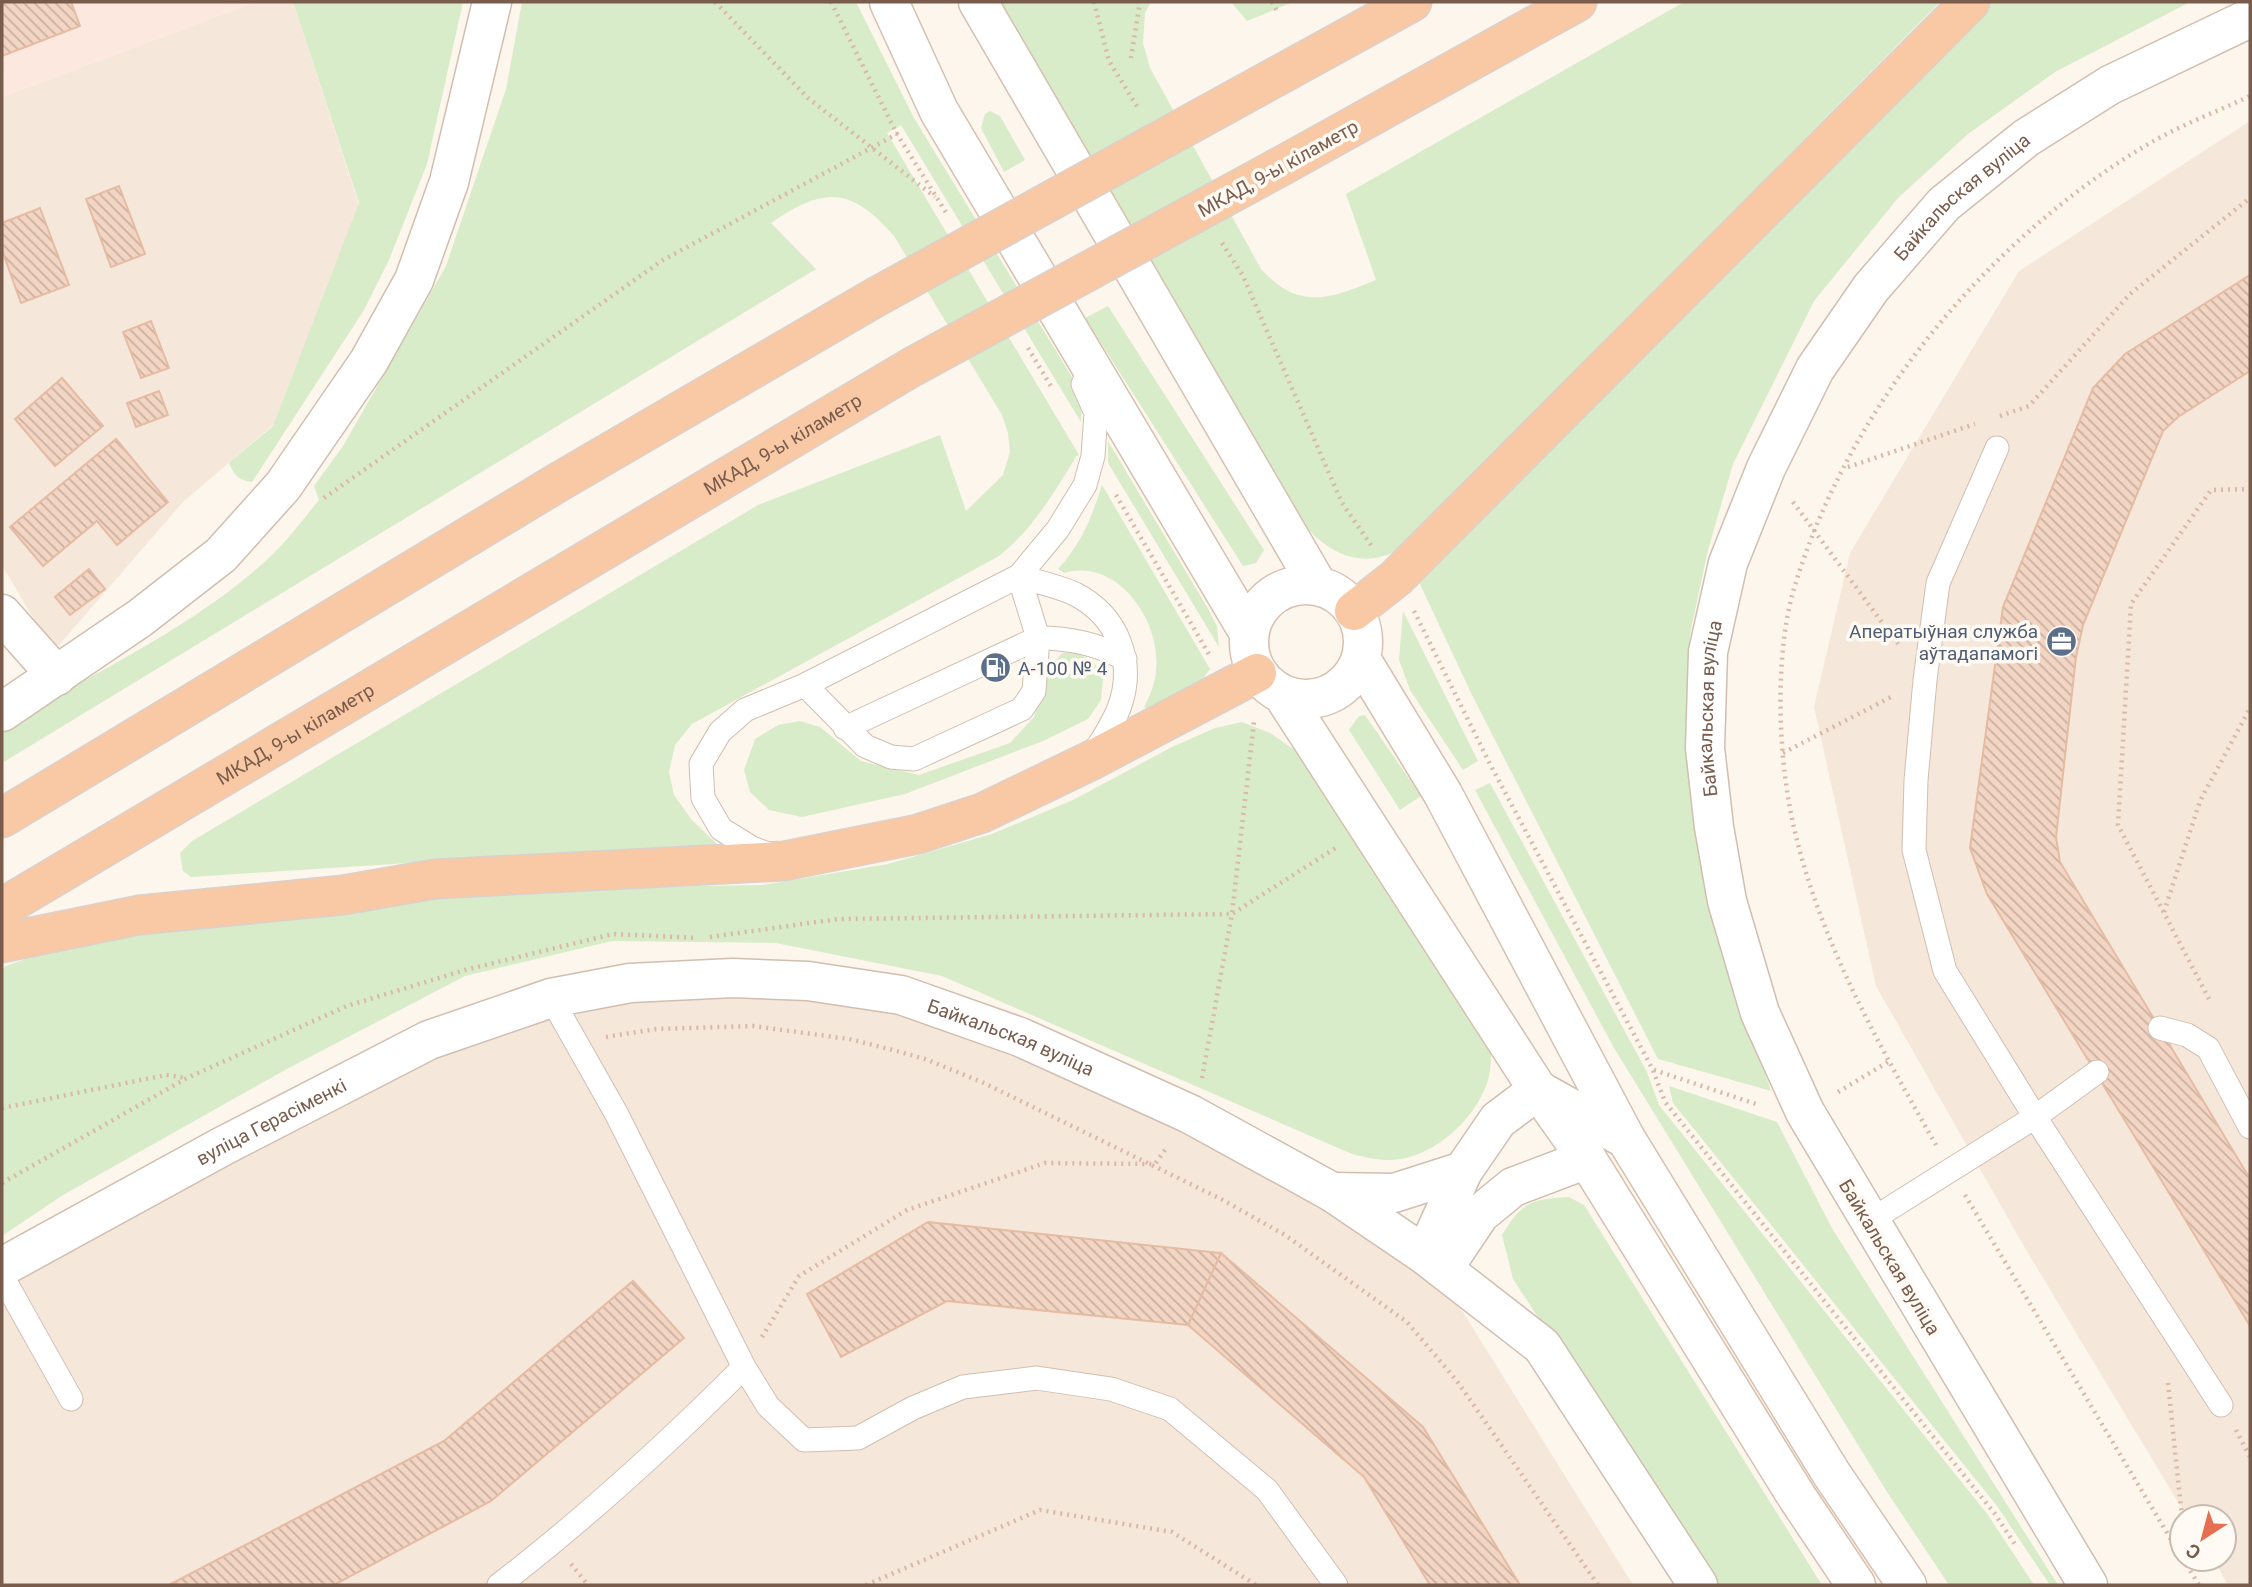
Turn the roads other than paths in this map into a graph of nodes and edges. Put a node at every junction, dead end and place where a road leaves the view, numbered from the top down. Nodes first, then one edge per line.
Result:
1 (492, 2) edge
2 (888, 2) edge
3 (978, 2) edge
4 (1391, 2) edge
5 (1412, 2) edge
6 (1577, 2) edge
7 (1970, 2) edge
8 (2250, 18) edge
9 (1357, 32) junction
10 (1047, 290) junction
11 (1997, 448) dead end
12 (1019, 576) junction
13 (1318, 586) junction
14 (1354, 611) junction
15 (2, 614) edge
16 (1249, 633) junction
17 (1038, 638) junction
18 (1125, 659) junction
19 (1361, 659) junction
20 (57, 676) junction
21 (1270, 684) junction
22 (805, 685) junction
23 (2, 712) edge
24 (845, 727) junction
25 (1090, 761) junction
26 (2, 818) edge
27 (784, 861) junction
28 (2, 908) edge
29 (2, 943) edge
30 (551, 998) junction
31 (2160, 1028) dead end
32 (2097, 1072) dead end
33 (1538, 1090) junction
34 (2035, 1117) junction
35 (2250, 1126) edge
36 (1626, 1139) junction
37 (1587, 1159) junction
38 (1463, 1171) junction
39 (1332, 1192) junction
40 (1868, 1222) junction
41 (1434, 1262) junction
42 (2, 1267) edge
43 (2, 1276) edge
44 (744, 1367) junction
45 (71, 1399) dead end
46 (2221, 1405) dead end
47 (499, 1585) edge
48 (1336, 1585) edge
49 (1698, 1585) edge
50 (1856, 1585) edge
51 (1907, 1585) edge
52 (2088, 1585) edge

1 - 20 street
2 - 10 street
3 - 13 street
4 - 9 highway
5 - 9 highway
6 - 28 highway, МКАД, 9-ы кіламетр, bridge
7 - 14 highway
8 - 40 street, Байкальская вуліца
9 - 26 highway, bridge
10 - 12 lane
10 - 16 street
11 - 34 lane
12 - 17 lane
12 - 18 lane
12 - 22 lane
13 - 14 street
13 - 16 street
14 - 19 street
15 - 20 street
16 - 21 street
17 - 18 lane
17 - 24 lane
17 - 24 lane
18 - 25 lane
19 - 21 street
19 - 36 street
20 - 23 street
21 - 25 highway
21 - 33 street
22 - 24 lane
22 - 27 lane
25 - 27 highway
27 - 29 highway
30 - 39 street, Байкальская вуліца
30 - 42 street, вуліца Герасіменкі
30 - 44 lane
31 - 35 lane
32 - 34 lane
33 - 36 street
33 - 37 street
33 - 38 street
34 - 40 lane
34 - 46 lane
36 - 51 street
37 - 41 street
37 - 50 street
38 - 39 street
38 - 41 street
39 - 41 street, Байкальская вуліца
40 - 52 street, Байкальская вуліца
41 - 49 street, Байкальская вуліца
43 - 45 lane
44 - 47 lane
44 - 48 lane

